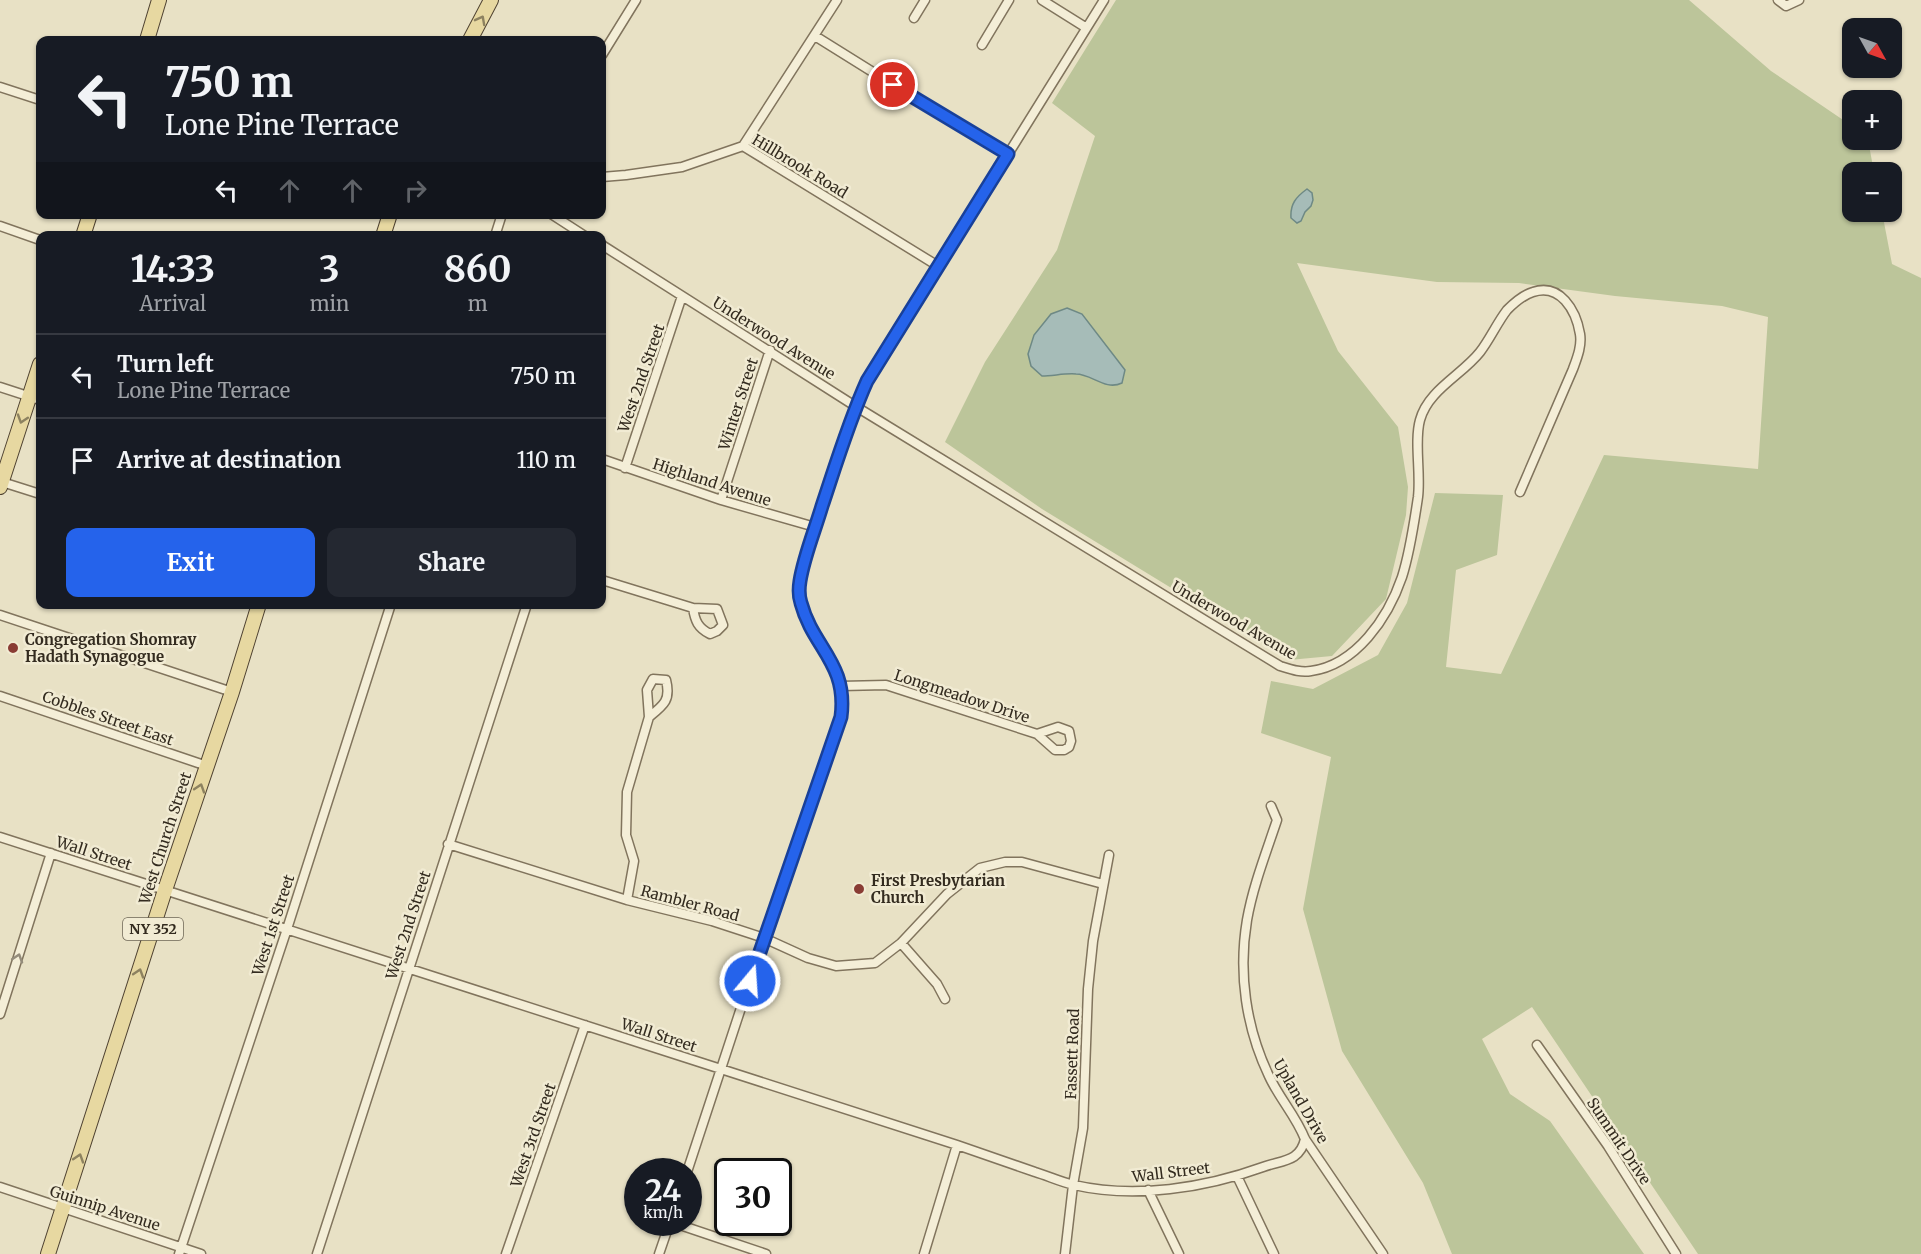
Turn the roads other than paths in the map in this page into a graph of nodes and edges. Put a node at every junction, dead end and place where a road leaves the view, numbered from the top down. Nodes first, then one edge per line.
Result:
1 (491, 0) edge
2 (636, 0) edge
3 (837, 0) edge
4 (925, 0) edge
5 (1009, 0) edge
6 (1042, 0) edge
7 (1104, 0) edge
8 (1778, 0) edge
9 (1799, 0) edge
10 (157, 1) edge
11 (914, 18) dead end
12 (1085, 27) junction
13 (148, 36) edge
14 (472, 36) edge
15 (815, 36) junction
16 (982, 45) dead end
17 (606, 49) edge
18 (0, 87) edge
19 (36, 99) edge
20 (743, 146) junction
21 (1008, 154) junction
22 (606, 177) edge
23 (559, 219) edge
24 (0, 226) edge
25 (577, 231) edge
26 (36, 239) edge
27 (606, 248) edge
28 (938, 266) junction
29 (682, 296) junction
30 (770, 350) junction
31 (0, 387) edge
32 (35, 398) edge
33 (855, 406) junction
34 (606, 461) edge
35 (625, 468) junction
36 (1, 484) edge
37 (1520, 492) dead end
38 (36, 493) edge
39 (721, 500) junction
40 (816, 527) junction
41 (606, 581) edge
42 (693, 608) dead end
43 (257, 609) edge
44 (389, 609) edge
45 (525, 609) edge
46 (0, 615) edge
47 (842, 686) junction
48 (232, 692) junction
49 (0, 696) edge
50 (649, 717) dead end
51 (1038, 734) dead end
52 (207, 766) junction
53 (1271, 806) dead end
54 (0, 837) edge
55 (448, 844) junction
56 (51, 853) junction
57 (1109, 855) dead end
58 (1103, 884) junction
59 (165, 890) junction
60 (627, 900) junction
61 (286, 929) junction
62 (764, 938) junction
63 (901, 943) junction
64 (408, 969) junction
65 (945, 999) dead end
66 (0, 1014) edge
67 (585, 1025) junction
68 (1537, 1045) dead end
69 (722, 1069) junction
70 (1305, 1139) junction
71 (957, 1145) junction
72 (692, 1158) edge
73 (1237, 1176) junction
74 (1074, 1185) junction
75 (0, 1187) edge
76 (1148, 1190) junction
77 (63, 1208) junction
78 (702, 1233) edge
79 (665, 1236) edge
80 (180, 1251) edge
81 (48, 1254) edge
82 (201, 1254) edge
83 (317, 1254) edge
84 (506, 1254) edge
85 (659, 1254) edge
86 (766, 1254) edge
87 (924, 1254) edge
88 (1065, 1254) edge
89 (1179, 1254) edge
90 (1274, 1254) edge
91 (1383, 1254) edge
92 (1677, 1254) edge

14 -> 1 main road
2 - 17 street
3 - 15 street
4 - 11 street
5 - 16 street
6 - 12 street
7 - 12 street
8 - 9 street
10 - 13 main road
12 - 21 street
15 - 20 street
15 - 21 street
18 - 19 street
20 - 22 street, Hillbrook Road
20 - 28 street, Hillbrook Road
21 - 28 street
23 - 25 street
24 - 26 street
27 - 29 street, Underwood Avenue
28 - 33 street
29 - 30 street, Underwood Avenue
29 - 35 street, West 2nd Street
30 - 33 street, Underwood Avenue
30 - 39 street, Winter Street
31 - 32 street
32 -> 36 main road
33 - 37 street, Underwood Avenue
33 - 40 street
34 - 35 street, Highland Avenue
35 - 39 street, Highland Avenue
36 - 38 street
39 - 40 street, Highland Avenue
40 - 47 street
41 - 42 street
43 - 48 main road, West Church Street / NY 352
44 - 61 street, West 1st Street
45 - 55 street, West 2nd Street
46 - 48 street
47 - 51 street, Longmeadow Drive
47 - 62 street
48 - 52 main road, West Church Street / NY 352
49 - 52 street, Cobbles Street East
50 - 60 street
59 -> 52 main road, West Church Street / NY 352
53 - 70 street, Upland Drive
54 - 56 street, Wall Street
55 - 60 street, Rambler Road
55 - 64 street, West 2nd Street
56 - 59 street, Wall Street
66 -> 56 street
57 - 58 street, Fassett Road
58 - 63 street, Rambler Road
58 - 74 street, Fassett Road
59 - 61 street, Wall Street
77 -> 59 main road, West Church Street / NY 352
60 - 62 street, Rambler Road
61 - 64 street, Wall Street
61 - 80 street, West 1st Street
62 - 63 street, Rambler Road
62 - 69 street
63 - 65 street
64 - 67 street, Wall Street
64 - 83 street, West 2nd Street
67 - 69 street, Wall Street
67 - 84 street, West 3rd Street
68 - 92 street, Summit Drive
69 - 71 street, Wall Street
69 - 72 street
70 - 73 street, Wall Street
70 - 91 street, Upland Drive
71 - 74 street, Wall Street
71 - 87 street
73 - 76 street, Wall Street
73 - 90 street
74 - 76 street, Wall Street
74 - 88 street, Fassett Road
75 - 77 street, Guinnip Avenue
76 - 89 street
77 - 80 street, Guinnip Avenue
77 - 81 main road, West Church Street / NY 352
78 - 86 street
79 - 85 street
80 - 82 street, Guinnip Avenue

